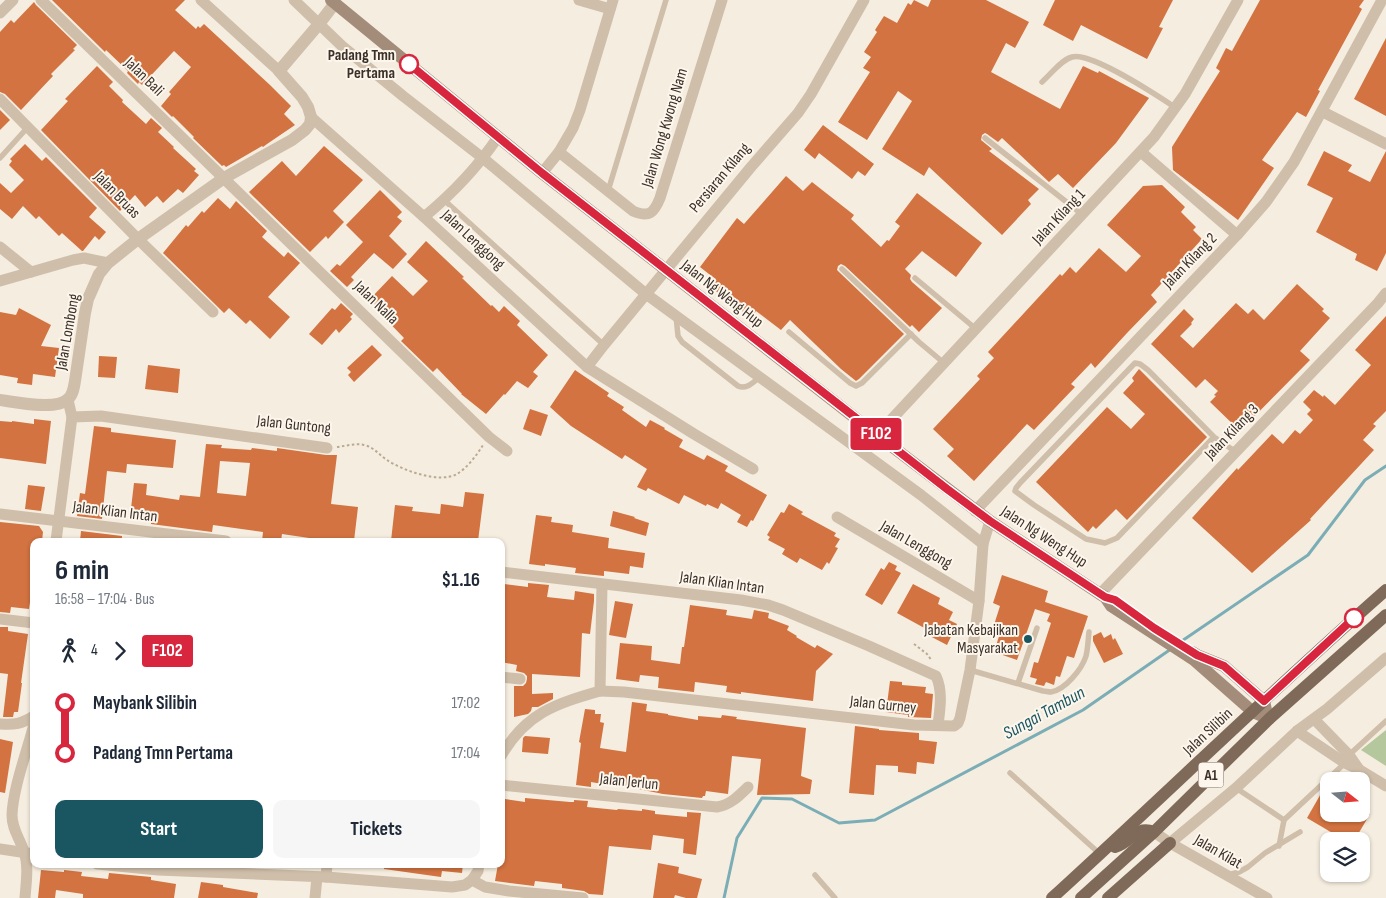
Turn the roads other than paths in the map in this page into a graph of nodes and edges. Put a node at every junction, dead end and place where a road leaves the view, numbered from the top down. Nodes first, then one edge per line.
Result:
1 (13, 0) edge
2 (41, 0) edge
3 (201, 0) edge
4 (294, 0) edge
5 (579, 0) edge
6 (666, 0) edge
7 (722, 0) edge
8 (864, 0) edge
9 (1238, 0) edge
10 (1382, 0) edge
11 (333, 2) edge
12 (612, 4) edge
13 (0, 14) edge
14 (319, 24) junction
15 (279, 71) junction
16 (1042, 82) dead end
17 (0, 99) edge
18 (1176, 108) junction
19 (1322, 112) junction
20 (311, 118) junction
21 (28, 127) junction
22 (498, 137) junction
23 (985, 138) dead end
24 (1386, 144) edge
25 (559, 152) junction
26 (1141, 152) junction
27 (0, 158) edge
28 (484, 158) junction
29 (542, 173) junction
30 (224, 178) junction
31 (608, 191) junction
32 (444, 200) junction
33 (1083, 215) junction
34 (424, 217) junction
35 (1237, 235) junction
36 (138, 239) junction
37 (0, 247) edge
38 (108, 263) junction
39 (842, 269) dead end
40 (666, 270) junction
41 (31, 272) junction
42 (915, 278) dead end
43 (0, 281) edge
44 (1386, 293) edge
45 (646, 294) junction
46 (213, 312) dead end
47 (676, 316) junction
48 (976, 329) junction
49 (789, 332) dead end
50 (911, 334) junction
51 (604, 345) junction
52 (944, 363) junction
53 (586, 367) junction
54 (760, 377) junction
55 (0, 400) edge
56 (68, 400) junction
57 (72, 417) junction
58 (877, 435) junction
59 (1214, 437) junction
60 (326, 448) road end
61 (507, 451) dead end
62 (1236, 452) junction
63 (753, 469) dead end
64 (975, 510) junction
65 (0, 514) edge
66 (837, 517) dead end
67 (990, 521) junction
68 (58, 522) junction
69 (56, 538) edge
70 (199, 538) edge
71 (983, 544) junction
72 (505, 573) edge
73 (602, 585) junction
74 (1386, 590) edge
75 (1103, 596) junction
76 (979, 601) junction
77 (1386, 615) edge
78 (0, 619) edge
79 (30, 623) edge
80 (1037, 628) dead end
81 (1089, 632) dead end
82 (1195, 658) junction
83 (1386, 658) edge
84 (970, 670) junction
85 (505, 677) edge
86 (520, 679) dead end
87 (1018, 683) junction
88 (600, 691) junction
89 (1264, 701) junction
90 (1253, 712) junction
91 (30, 718) edge
92 (1314, 718) junction
93 (1269, 719) junction
94 (1386, 721) edge
95 (0, 724) edge
96 (938, 725) junction
97 (1297, 731) junction
98 (30, 737) edge
99 (505, 750) edge
100 (1347, 759) junction
101 (1010, 773) dead end
102 (505, 785) edge
103 (1386, 786) edge
104 (748, 788) dead end
105 (1236, 788) junction
106 (1284, 820) junction
107 (1154, 832) junction
108 (1300, 832) dead end
109 (1170, 843) junction
110 (1279, 846) junction
111 (0, 849) edge
112 (1104, 850) junction
113 (29, 853) edge
114 (138, 868) edge
115 (325, 868) edge
116 (478, 868) edge
117 (815, 875) dead end
118 (1226, 875) junction
119 (321, 877) junction
120 (472, 880) junction
121 (25, 898) edge
122 (315, 898) edge
123 (583, 898) edge
124 (835, 898) edge
125 (1052, 898) edge
126 (1081, 898) edge
127 (1108, 898) edge
128 (1266, 898) edge

1 - 13 street
2 - 30 street, Jalan Bali
3 - 15 street, Jalan Lenggong
4 - 14 street
5 - 12 street
6 - 31 lane
7 - 31 street, Jalan Wong Kwong Nam
8 - 40 street, Persiaran Kilang
9 - 18 street, Jalan Kilang 1
10 - 19 street, Jalan Kilang 2
11 - 14 street
11 - 22 main road, Jalan Ng Weng Hup
12 - 25 street
14 - 15 street
14 - 28 street
15 - 20 street, Jalan Lenggong
16 - 18 lane
17 - 21 street, Jalan Bruas
18 - 26 street, Jalan Kilang 1
19 - 24 street
19 - 35 street, Jalan Kilang 2
20 - 30 street, Jalan Lombong
20 - 34 street, Jalan Lenggong
21 - 27 lane
21 - 36 street, Jalan Bruas
22 - 28 street
22 - 29 main road, Jalan Ng Weng Hup
23 - 33 lane
25 - 29 street
25 - 31 street, Jalan Wong Kwong Nam
26 - 33 street, Jalan Kilang 1
26 - 35 street
28 - 32 street
28 - 45 street
29 - 40 main road, Jalan Ng Weng Hup
30 - 36 street, Jalan Lombong
30 - 61 street, Jalan Nalla
32 - 34 street
32 - 51 lane
33 - 48 street, Jalan Kilang 1
34 - 53 street, Jalan Lenggong
35 - 64 street, Jalan Kilang 2
36 - 38 street, Jalan Lombong
36 - 46 street, Jalan Bruas
37 - 41 street
38 - 41 street
38 - 56 street, Jalan Lombong
39 - 50 lane
40 - 45 street, Persiaran Kilang
40 - 58 main road, Jalan Ng Weng Hup
41 - 43 street
42 - 48 lane
44 - 62 street, Jalan Kilang 3
45 - 47 street
45 - 51 street, Persiaran Kilang
47 - 54 street
47 - 54 lane
48 - 52 street, Jalan Kilang 1
49 - 50 lane
50 - 52 lane
51 - 53 street, Persiaran Kilang
52 - 58 street, Jalan Kilang 1
53 - 63 street, Jalan Lenggong
54 - 71 street
55 - 56 street
56 - 57 street
57 - 60 street, Jalan Guntong
57 - 68 street
58 - 64 main road, Jalan Ng Weng Hup
59 - 59 lane
59 - 62 lane
62 - 75 street, Jalan Kilang 3
64 - 67 main road, Jalan Ng Weng Hup
65 - 68 street, Jalan Klian Intan
66 - 76 street, Jalan Lenggong
67 - 71 street, Jalan Gurney
67 - 75 main road, Jalan Ng Weng Hup
68 - 69 street
68 - 70 street, Jalan Klian Intan
71 - 76 street, Jalan Gurney
72 - 73 street, Jalan Klian Intan
73 - 88 street
73 - 96 street, Jalan Klian Intan
74 - 89 main road, Jalan Silibin
75 - 82 main road, Jalan Ng Weng Hup
76 - 84 street, Jalan Gurney
77 - 93 main road, Jalan Silibin / A1
78 - 79 street
80 - 87 lane
81 - 87 lane
82 - 89 main road, Jalan Ng Weng Hup
82 - 90 main road, Jalan Ng Weng Hup
83 - 92 street
84 - 87 lane
84 - 96 street, Jalan Gurney
85 - 86 street
88 - 96 street, Jalan Gurney
88 - 99 street, Jalan Gurney
89 - 90 main road, Jalan Silibin
89 - 93 main road
90 - 93 main road, Jalan Ng Weng Hup
90 - 112 main road, Jalan Silibin / A1
91 - 95 street
92 - 97 street
92 - 100 street
93 - 107 main road, Jalan Silibin / A1
94 - 100 lane
97 - 100 street
97 - 105 street
98 - 113 street
100 - 103 street
100 - 106 lane
101 - 112 lane
102 - 104 street, Jalan Jerlun
105 - 106 lane
105 - 109 street
106 - 110 lane
107 - 109 street, Jalan Kilat
107 - 112 main road
107 - 126 main road, Jalan Silibin / A1
108 - 110 lane
109 - 118 street, Jalan Kilat
109 - 127 main road
110 - 118 lane
111 - 113 street
112 - 125 main road, Jalan Silibin / A1
113 - 121 street
114 - 119 street
115 - 119 street
116 - 120 street
117 - 124 lane
118 - 128 street, Jalan Kilat
119 - 120 street
119 - 122 street
120 - 123 street

